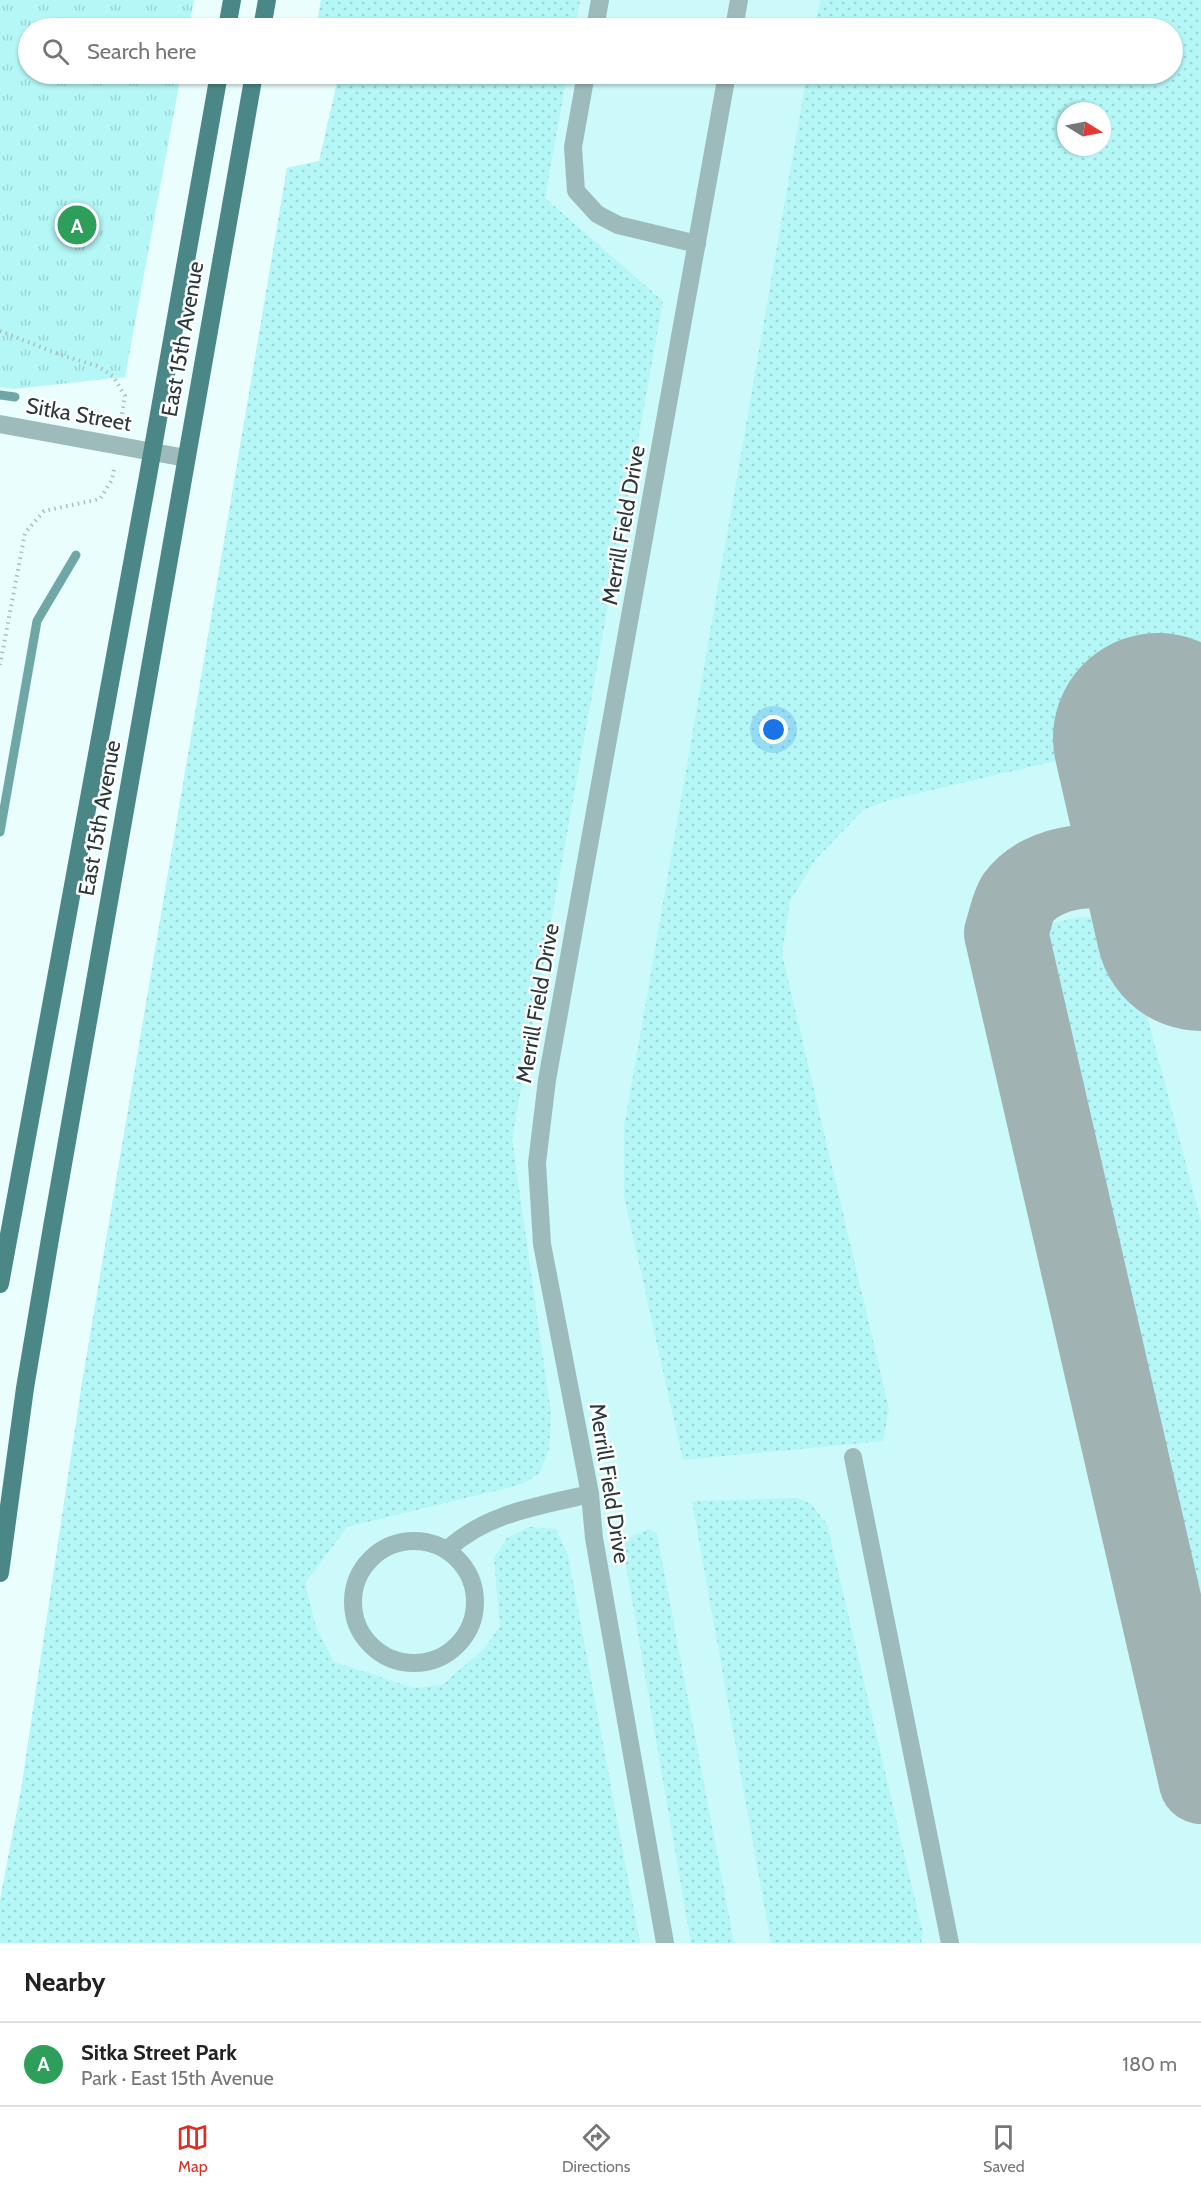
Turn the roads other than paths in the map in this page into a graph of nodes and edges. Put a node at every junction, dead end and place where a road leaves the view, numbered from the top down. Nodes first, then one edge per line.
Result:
1 (232, 0) edge
2 (267, 0) edge
3 (600, 0) edge
4 (739, 0) edge
5 (229, 18) edge
6 (264, 18) edge
7 (596, 18) edge
8 (736, 18) edge
9 (217, 84) edge
10 (252, 84) edge
11 (584, 84) edge
12 (725, 84) edge
13 (697, 244) junction
14 (0, 424) edge
15 (152, 451) junction
16 (186, 458) junction
17 (0, 1284) edge
18 (853, 1457) dead end
19 (590, 1494) junction
20 (447, 1550) junction
21 (0, 1572) edge
22 (664, 1943) edge
23 (950, 1943) edge

1 - 5 main road
2 - 6 main road
3 - 7 street
4 - 8 street
9 - 15 main road, East 15th Avenue
10 - 16 main road, East 15th Avenue
11 - 13 street
12 - 13 street, Merrill Field Drive
13 - 19 street, Merrill Field Drive
14 - 15 street, Sitka Street
15 - 16 street, Sitka Street
15 - 17 main road, East 15th Avenue
16 - 21 main road, East 15th Avenue
18 - 23 street
19 - 20 street
19 - 22 street, Merrill Field Drive
20 - 20 street

